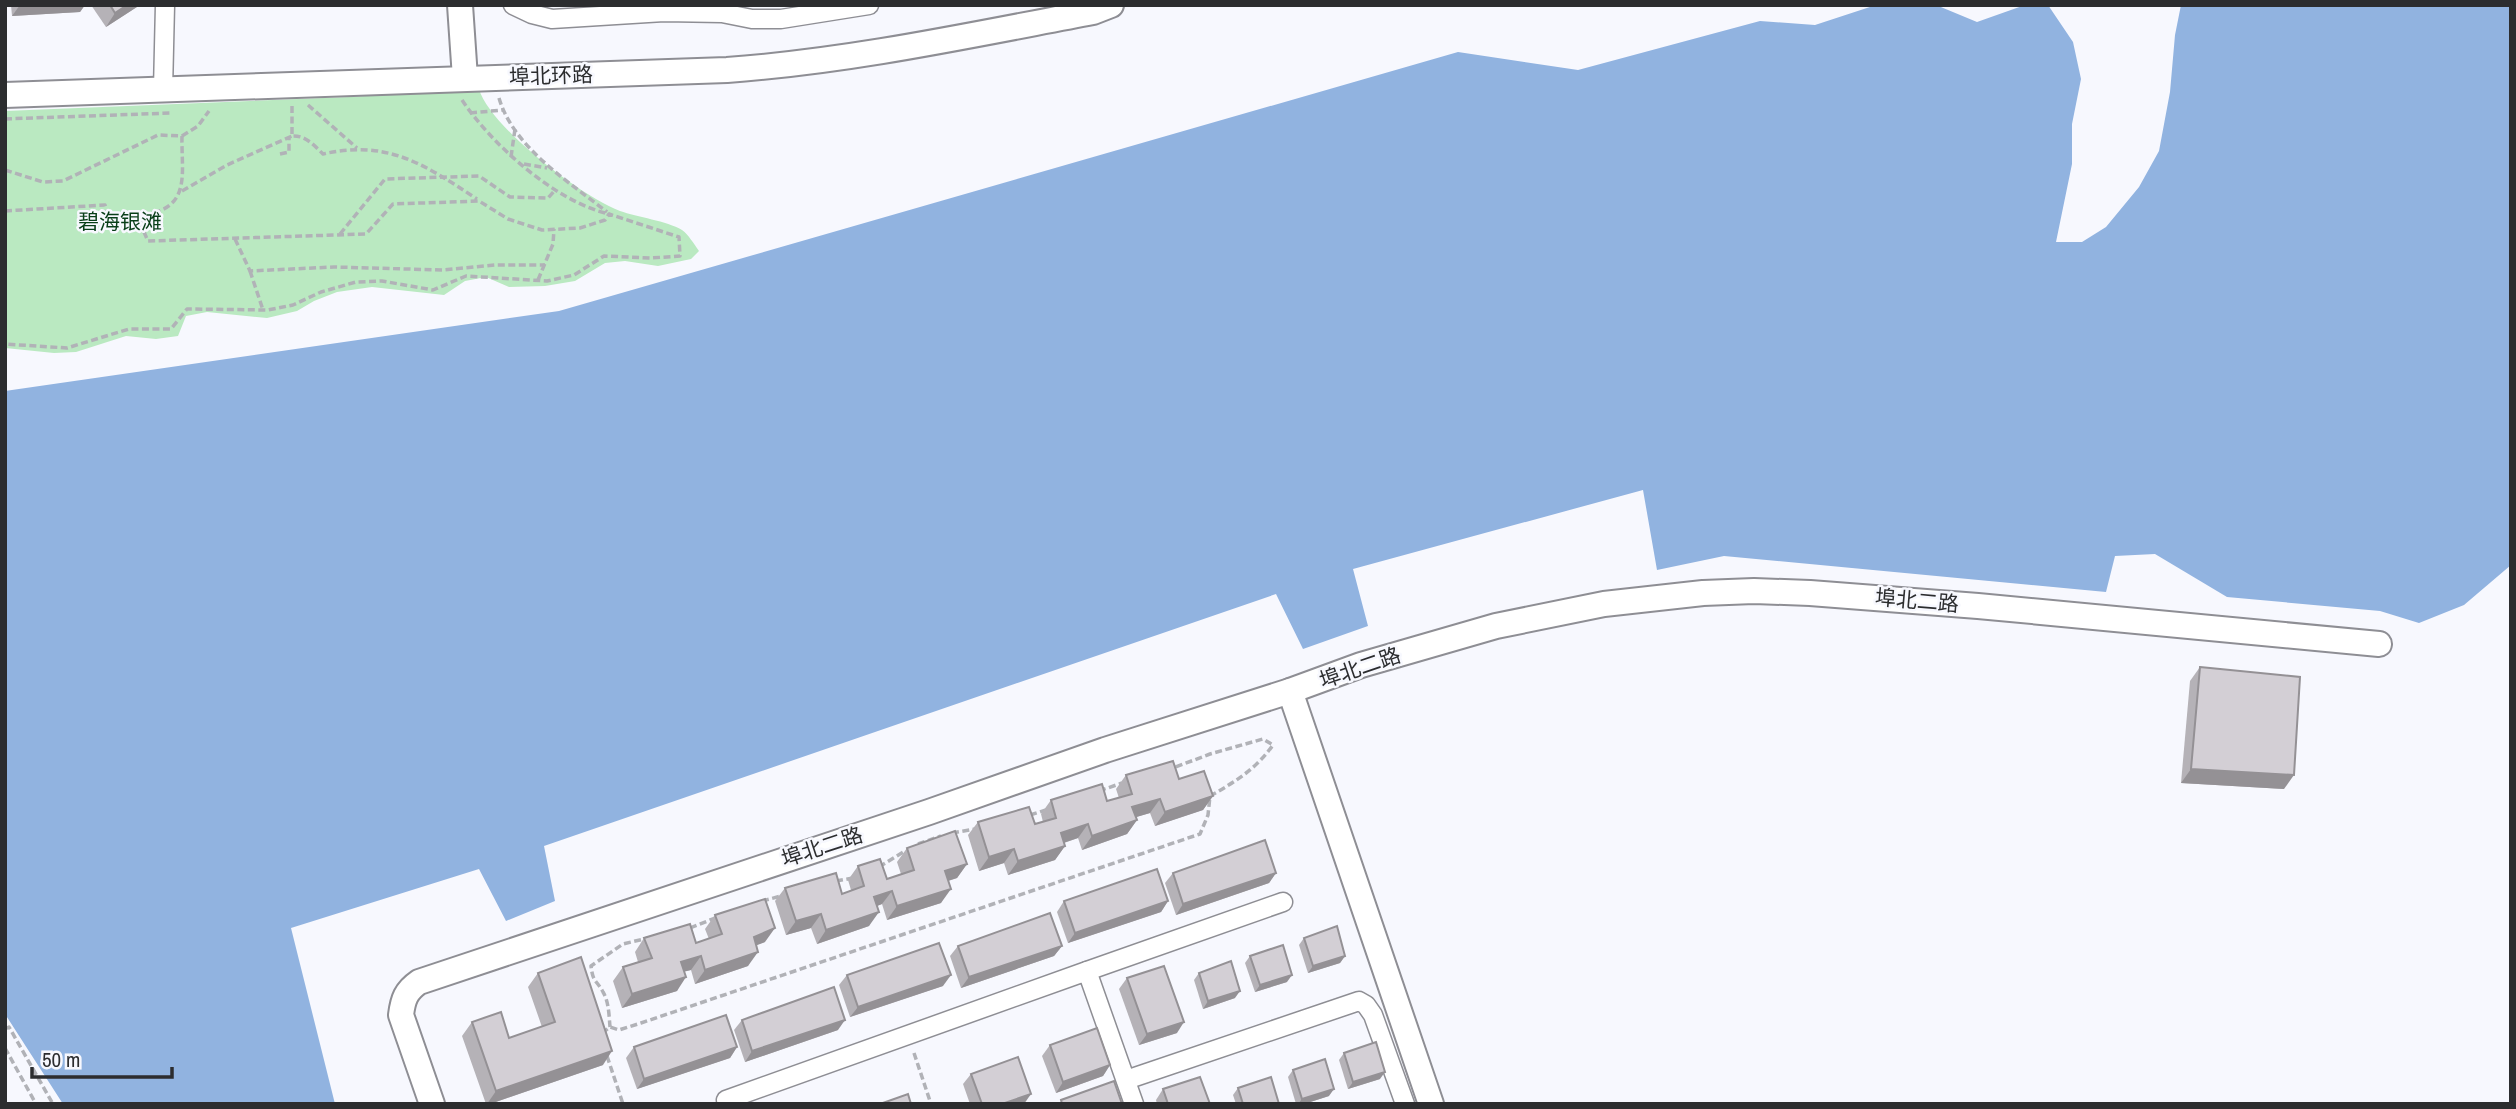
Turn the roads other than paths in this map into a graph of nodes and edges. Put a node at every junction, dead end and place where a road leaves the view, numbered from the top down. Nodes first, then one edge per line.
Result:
1 (165, 5) edge
2 (460, 5) edge
3 (513, 5) edge
4 (869, 5) edge
5 (651, 9) edge
6 (1102, 9) edge
7 (463, 89) junction
8 (163, 90) junction
9 (5, 95) edge
10 (2379, 644) dead end
11 (1290, 691) junction
12 (1283, 902) dead end
13 (1087, 971) junction
14 (1126, 1080) junction
15 (722, 1102) edge
16 (432, 1104) edge
17 (1134, 1104) edge
18 (1405, 1104) edge
19 (1431, 1104) edge

1 - 8 street
2 - 7 street
3 - 5 street
4 - 5 street
6 - 7 street, 埠北环路
7 - 8 street, 埠北环路
8 - 9 street, 埠北环路
10 - 11 street, 埠北二路
11 - 16 street, 埠北二路
11 - 19 street
12 - 13 street
13 - 14 street
13 - 15 street
14 - 17 street
14 - 18 street

